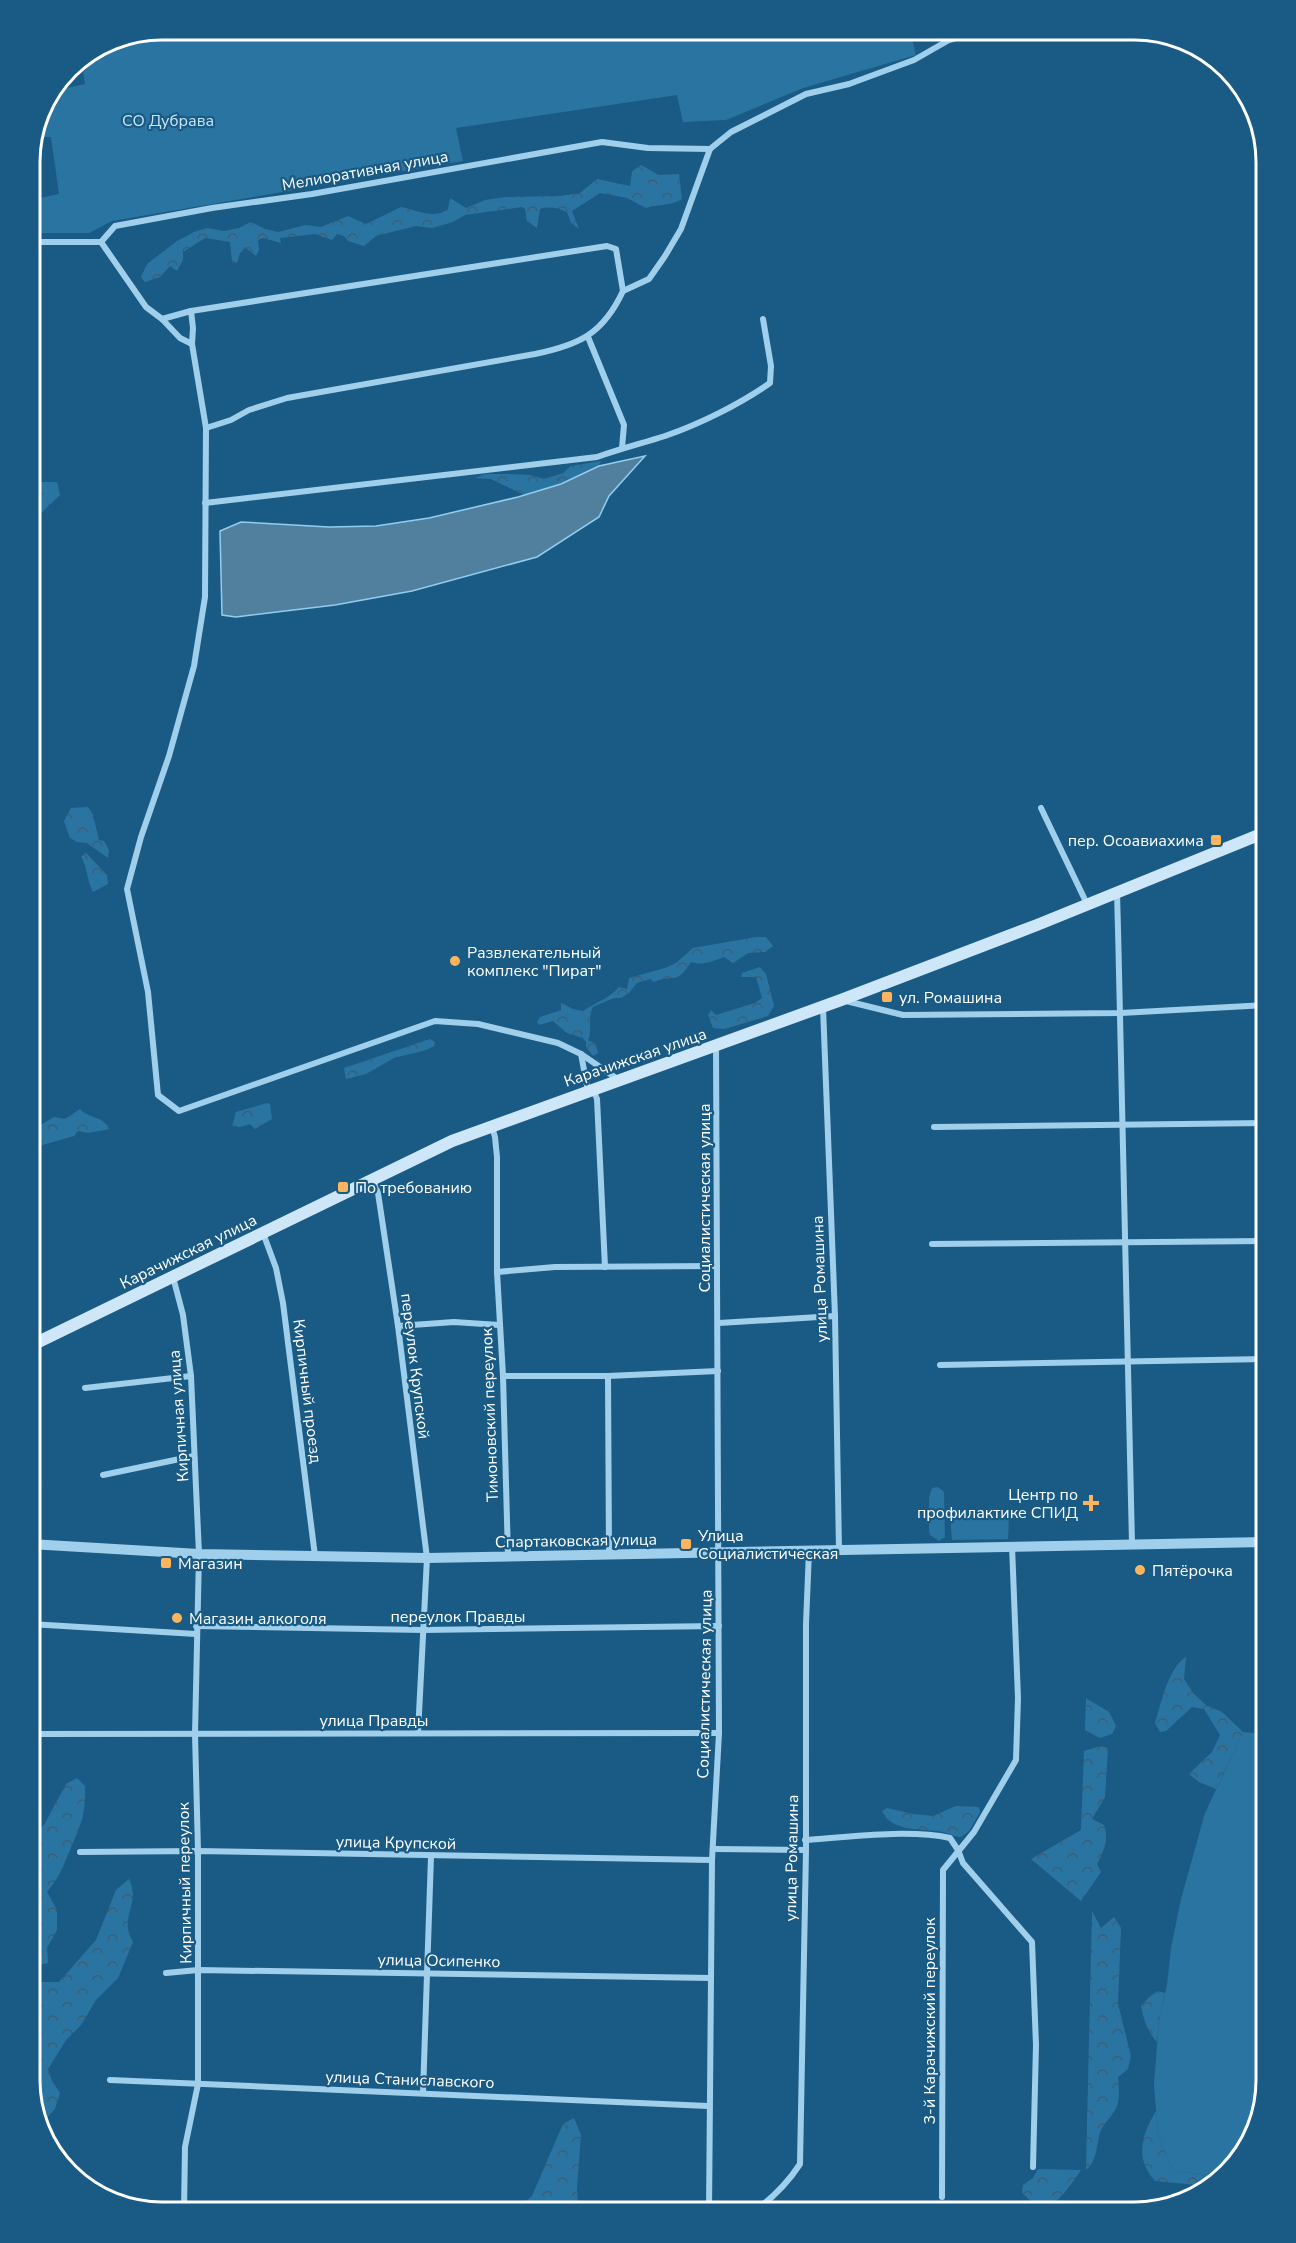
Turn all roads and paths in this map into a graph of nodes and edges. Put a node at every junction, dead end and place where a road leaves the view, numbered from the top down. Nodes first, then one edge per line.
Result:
1 (947, 41) edge
2 (710, 149) junction
3 (41, 242) edge
4 (101, 242) junction
5 (623, 291) junction
6 (191, 311) junction
7 (162, 319) junction
8 (762, 319) dead end
9 (588, 337) junction
10 (192, 344) junction
11 (206, 428) junction
12 (622, 448) junction
13 (205, 503) junction
14 (1041, 808) dead end
15 (1256, 836) edge
16 (1118, 892) junction
17 (1087, 904) junction
18 (841, 1000) junction
19 (823, 1006) junction
20 (1256, 1006) edge
21 (1120, 1013) junction
22 (716, 1046) junction
23 (581, 1054) junction
24 (619, 1080) junction
25 (591, 1090) junction
26 (1256, 1123) edge
27 (491, 1126) junction
28 (1122, 1126) junction
29 (934, 1127) dead end
30 (372, 1179) junction
31 (263, 1232) junction
32 (1256, 1241) edge
33 (1124, 1242) junction
34 (932, 1244) dead end
35 (717, 1266) junction
36 (605, 1267) junction
37 (497, 1272) junction
38 (173, 1277) junction
39 (835, 1316) junction
40 (718, 1323) junction
41 (499, 1325) junction
42 (398, 1326) junction
43 (40, 1341) edge
44 (1256, 1359) edge
45 (1126, 1363) junction
46 (940, 1365) dead end
47 (718, 1371) junction
48 (191, 1376) junction
49 (502, 1376) junction
50 (608, 1376) junction
51 (85, 1388) dead end
52 (194, 1456) junction
53 (103, 1475) dead end
54 (1256, 1542) edge
55 (1132, 1544) junction
56 (40, 1545) edge
57 (1012, 1546) junction
58 (809, 1551) junction
59 (839, 1551) junction
60 (719, 1553) junction
61 (200, 1554) junction
62 (609, 1554) junction
63 (315, 1556) junction
64 (508, 1556) junction
65 (427, 1558) junction
66 (40, 1624) edge
67 (719, 1626) junction
68 (196, 1630) junction
69 (423, 1630) junction
70 (418, 1733) junction
71 (719, 1733) junction
72 (40, 1734) edge
73 (195, 1734) junction
74 (806, 1840) junction
75 (714, 1849) junction
76 (806, 1850) junction
77 (958, 1850) junction
78 (198, 1851) junction
79 (80, 1852) dead end
80 (431, 1856) junction
81 (712, 1860) junction
82 (198, 1970) junction
83 (166, 1973) dead end
84 (427, 1973) junction
85 (711, 1978) junction
86 (110, 2080) dead end
87 (198, 2084) junction
88 (423, 2093) junction
89 (708, 2106) junction
90 (1033, 2167) dead end
91 (942, 2197) dead end
92 (184, 2202) edge
93 (709, 2202) edge
94 (767, 2202) edge

1 - 2 street
2 - 4 street, Мелиоративная улица
2 - 5 street
3 - 4 street
4 - 7 street
5 - 6 street
5 - 9 street
6 - 7 street
6 - 10 street
7 - 10 street
8 - 12 street
9 - 11 street
9 - 12 street
10 - 11 street
11 - 13 street
12 - 13 street
13 - 23 street
14 - 17 street
15 - 16 main road, Карачижская улица
16 - 17 main road, Карачижская улица
16 - 21 street
17 - 18 main road, Карачижская улица
18 - 19 main road, Карачижская улица
18 - 21 street
19 - 22 main road, Карачижская улица
19 - 39 street, улица Ромашина
20 - 21 street
21 - 28 street
22 - 24 main road, Карачижская улица
22 - 35 street, Социалистическая улица
23 - 24 street
23 - 25 street
24 - 25 main road, Карачижская улица
25 - 27 main road, Карачижская улица
25 - 36 street
26 - 28 street
27 - 30 main road, Карачижская улица
27 - 37 street, Тимоновский переулок
28 - 29 street
28 - 33 street
30 - 31 main road, Карачижская улица
30 - 42 street, переулок Крупской
31 - 38 main road, Карачижская улица
31 - 63 street, Кирпичный проезд
32 - 33 street
33 - 34 street
33 - 45 street
35 - 36 street
35 - 40 street, Социалистическая улица
36 - 37 street
37 - 41 street, Тимоновский переулок
38 - 43 main road, Карачижская улица
38 - 48 street, Кирпичная улица
39 - 40 street
39 - 59 street, улица Ромашина
40 - 47 street, Социалистическая улица
41 - 42 street
41 - 49 street, Тимоновский переулок
42 - 65 street, переулок Крупской
44 - 45 street
45 - 46 street
45 - 55 street
47 - 50 street
47 - 60 street, Социалистическая улица
48 - 51 street
48 - 52 street, Кирпичная улица
49 - 50 street
49 - 64 street, Тимоновский переулок
50 - 62 street
52 - 53 street
52 - 61 street, Кирпичная улица
54 - 55 street, Спартаковская улица
55 - 57 street, Спартаковская улица
56 - 61 street, Спартаковская улица
57 - 59 street, Спартаковская улица
57 - 77 street, 3-й Карачижский переулок
58 - 59 street, Спартаковская улица
58 - 60 street, Спартаковская улица
58 - 74 street, улица Ромашина
60 - 62 street, Спартаковская улица
60 - 67 street, Социалистическая улица
61 - 63 street, Спартаковская улица
61 - 68 street, Кирпичный переулок
62 - 64 street, Спартаковская улица
63 - 65 street, Спартаковская улица
64 - 65 street, Спартаковская улица
65 - 69 street, переулок Крупской
66 - 68 street, переулок Правды
67 - 69 street, переулок Правды
67 - 71 street, Социалистическая улица
68 - 69 street, переулок Правды
68 - 73 street, Кирпичный переулок
69 - 70 street, переулок Крупской
70 - 71 street, улица Правды
70 - 73 street, улица Правды
71 - 75 street, Социалистическая улица
72 - 73 street, улица Правды
73 - 78 street, Кирпичный переулок
74 - 76 street, улица Ромашина
74 - 77 street
75 - 76 street
75 - 81 street, Социалистическая улица
76 - 94 street, улица Ромашина
77 - 90 street
77 - 91 street, 3-й Карачижский переулок
78 - 79 street, улица Крупской
78 - 80 street, улица Крупской
78 - 82 street, Кирпичный переулок
80 - 81 street, улица Крупской
80 - 84 street
81 - 85 street, Социалистическая улица
82 - 83 street, улица Осипенко
82 - 84 street, улица Осипенко
82 - 87 street, Кирпичный переулок
84 - 85 street, улица Осипенко
84 - 88 street
85 - 89 street, Социалистическая улица
86 - 87 street, улица Станиславского
87 - 88 street, улица Станиславского
87 - 92 street, Кирпичный переулок
88 - 89 street, улица Станиславского
89 - 93 street, Социалистическая улица

